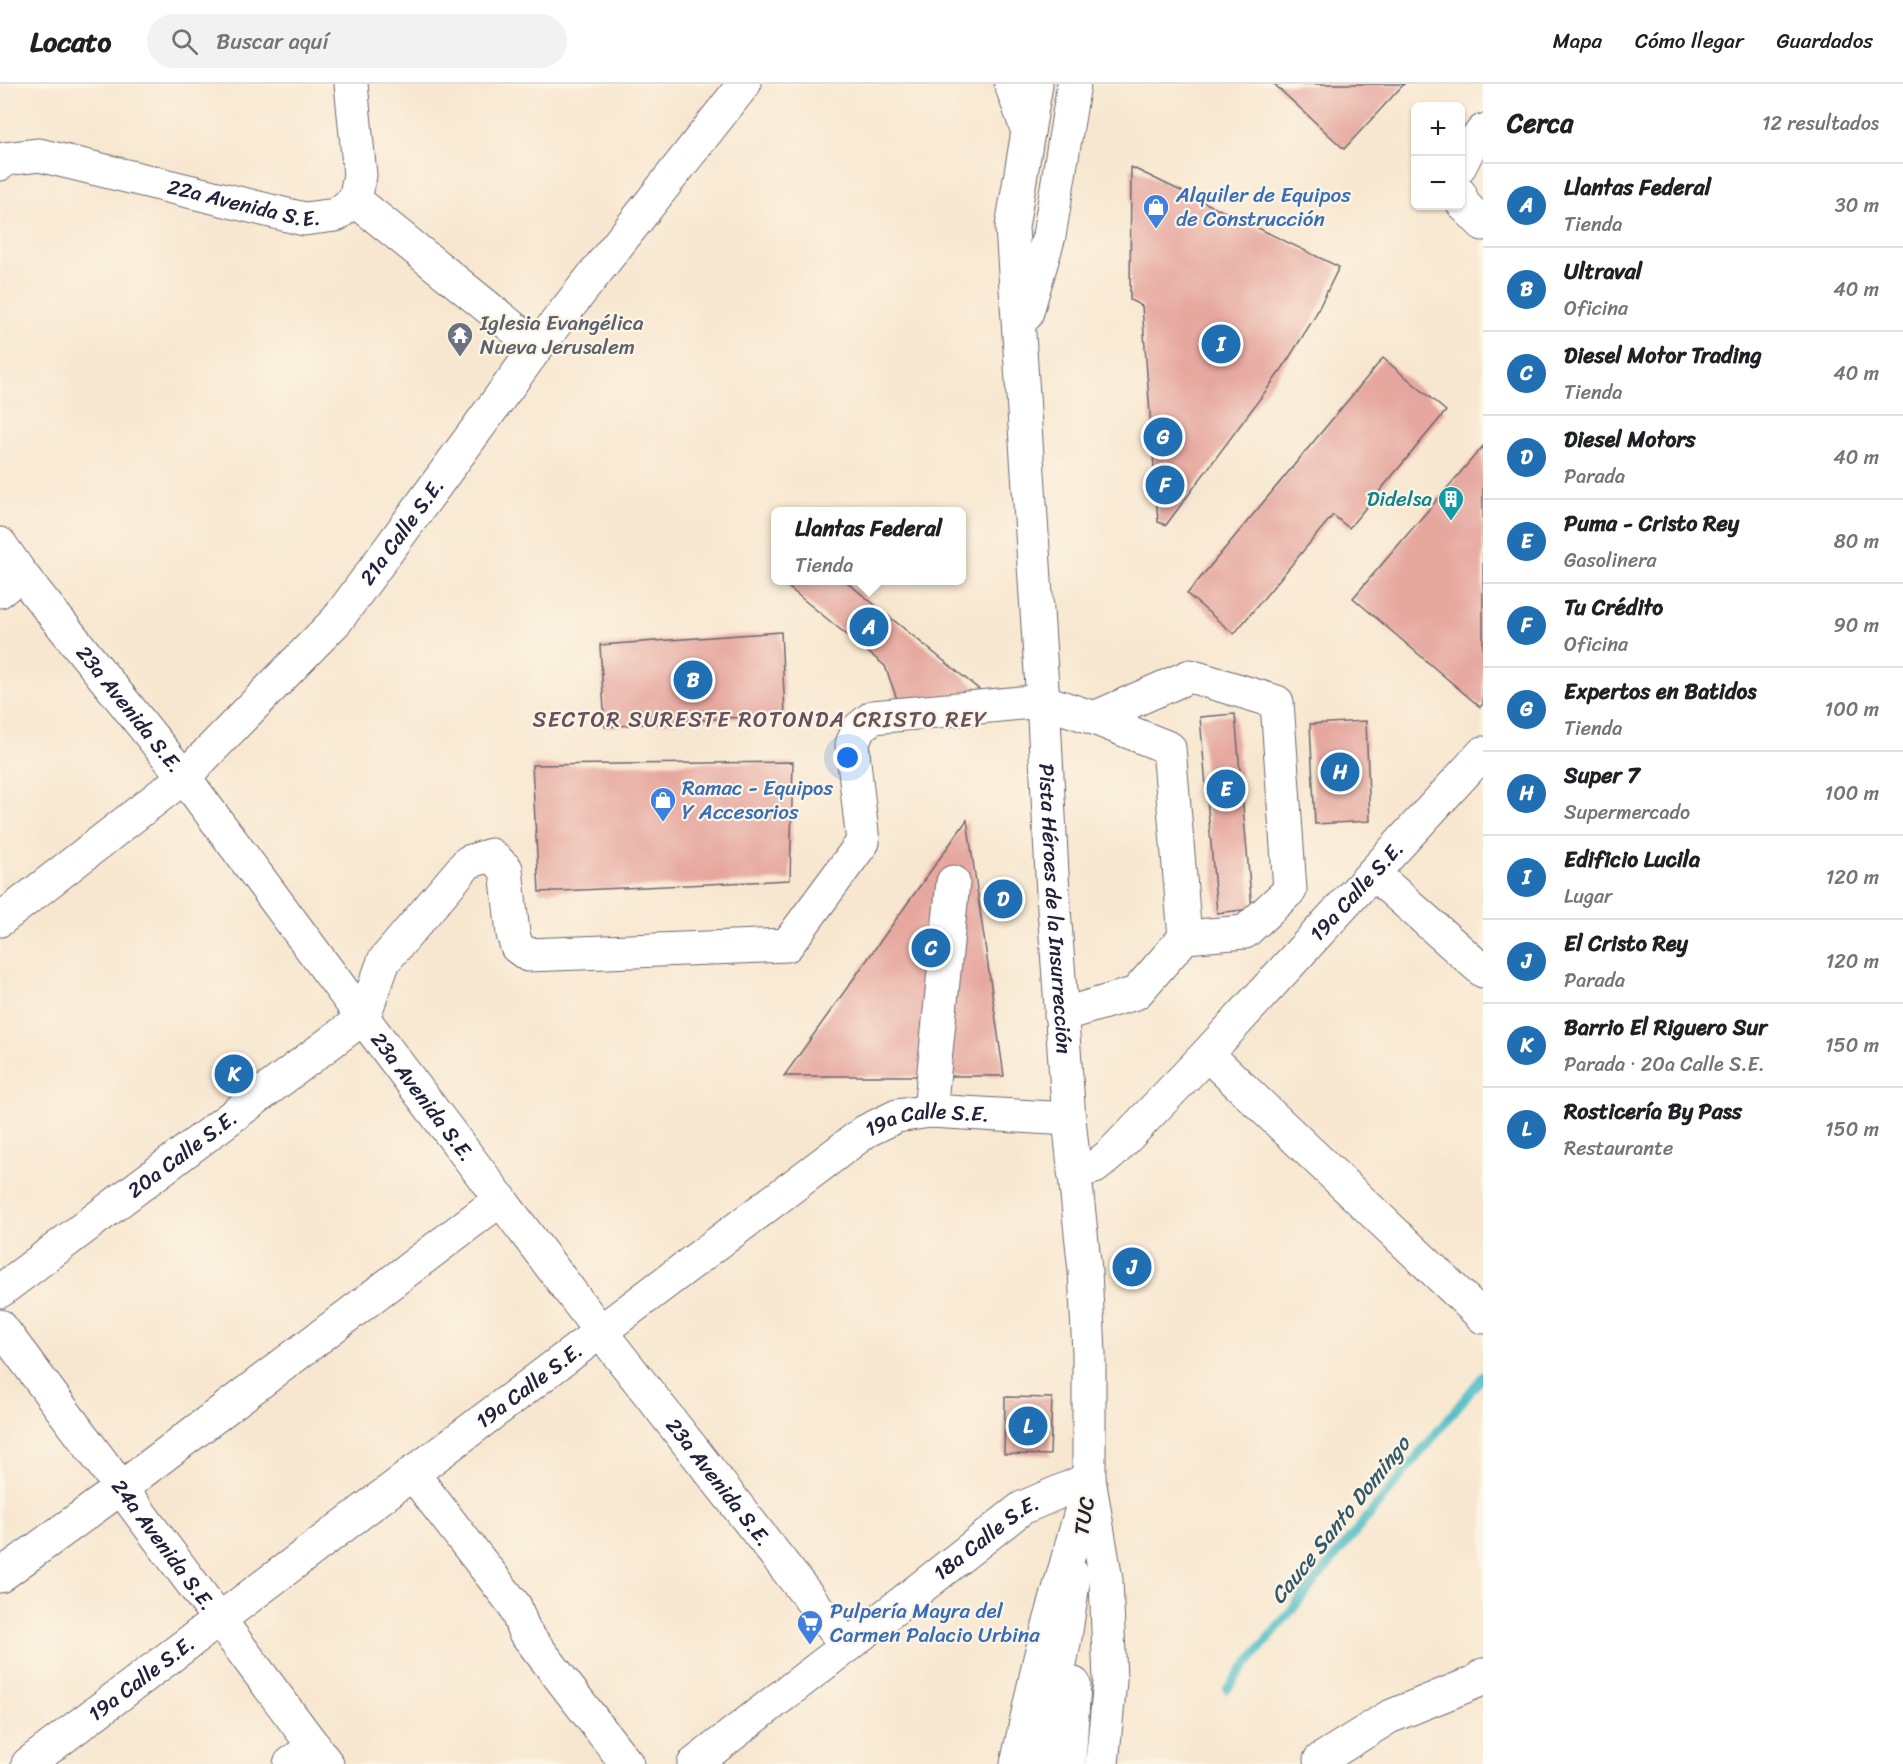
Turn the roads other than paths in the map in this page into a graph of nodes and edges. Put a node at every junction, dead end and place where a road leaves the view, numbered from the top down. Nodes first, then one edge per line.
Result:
1 (351, 84) edge
2 (744, 84) edge
3 (1011, 84) edge
4 (1036, 84) edge
5 (1074, 84) edge
6 (1483, 131) edge
7 (1028, 132) junction
8 (1465, 157) edge
9 (3, 161) edge
10 (355, 200) junction
11 (1465, 206) edge
12 (1483, 224) edge
13 (1020, 337) junction
14 (537, 347) junction
15 (0, 544) edge
16 (11, 582) edge
17 (1049, 709) junction
18 (1094, 718) junction
19 (1483, 753) edge
20 (184, 777) junction
21 (1373, 873) junction
22 (952, 882) dead end
23 (0, 920) edge
24 (1185, 937) junction
25 (1483, 971) edge
26 (1061, 1015) junction
27 (363, 1018) junction
28 (1207, 1053) junction
29 (930, 1111) junction
30 (1069, 1119) junction
31 (1074, 1172) junction
32 (501, 1199) junction
33 (0, 1291) edge
34 (1483, 1317) edge
35 (0, 1326) edge
36 (600, 1331) junction
37 (412, 1473) junction
38 (1089, 1479) junction
39 (121, 1488) junction
40 (0, 1576) edge
41 (220, 1619) junction
42 (847, 1646) junction
43 (1481, 1681) edge
44 (310, 1758) edge
45 (1320, 1760) dead end
46 (28, 1764) edge
47 (627, 1764) edge
48 (694, 1764) edge
49 (1017, 1764) edge
50 (1041, 1764) edge
51 (1069, 1764) edge
52 (1102, 1764) edge

1 - 10 street
2 - 14 street, 21a Calle S.E.
3 - 7 street
4 - 7 street, Pista Héroes de la Insurrección
5 - 13 street, Pista Héroes de la Insurrección
6 - 8 street
7 - 13 street, Pista Héroes de la Insurrección
9 - 10 street, 22a Avenida S.E.
10 - 14 street
11 - 12 street
13 - 17 street, Pista Héroes de la Insurrección
14 - 20 street, 21a Calle S.E.
15 - 16 street, 23a Avenida S.E.
16 - 20 street, 23a Avenida S.E.
17 - 18 street
17 - 26 street, Pista Héroes de la Insurrección
17 - 27 street
18 - 24 street
18 - 24 street
19 - 21 street, 19a Calle S.E.
20 - 23 street, 21a Calle S.E.
20 - 27 street, 23a Avenida S.E.
21 - 25 street
21 - 28 street, 19a Calle S.E.
22 - 29 street
24 - 26 street
26 - 30 street, Pista Héroes de la Insurrección
27 - 32 street, 23a Avenida S.E.
27 - 33 street, 20a Calle S.E.
28 - 31 street, 19a Calle S.E.
28 - 34 street
29 - 30 street, 19a Calle S.E.
29 - 36 street, 19a Calle S.E.
30 - 31 street, Pista Héroes de la Insurrección
31 - 38 street, Pista Héroes de la Insurrección
32 - 36 street, 23a Avenida S.E.
32 - 39 street
35 - 39 street, 24a Avenida S.E.
36 - 37 street, 19a Calle S.E.
36 - 42 street, 23a Avenida S.E.
37 - 41 street, 19a Calle S.E.
37 - 47 street
38 - 42 street, 18a Calle S.E.
38 - 49 street, Pista Héroes de la Insurrección
38 - 50 street, TUC
38 - 51 street, TUC
38 - 52 street, Pista Héroes de la Insurrección
39 - 40 street
39 - 41 street, 24a Avenida S.E.
41 - 44 street, 24a Avenida S.E.
41 - 46 street, 19a Calle S.E.
42 - 48 street, 18a Calle S.E.
43 - 45 street

